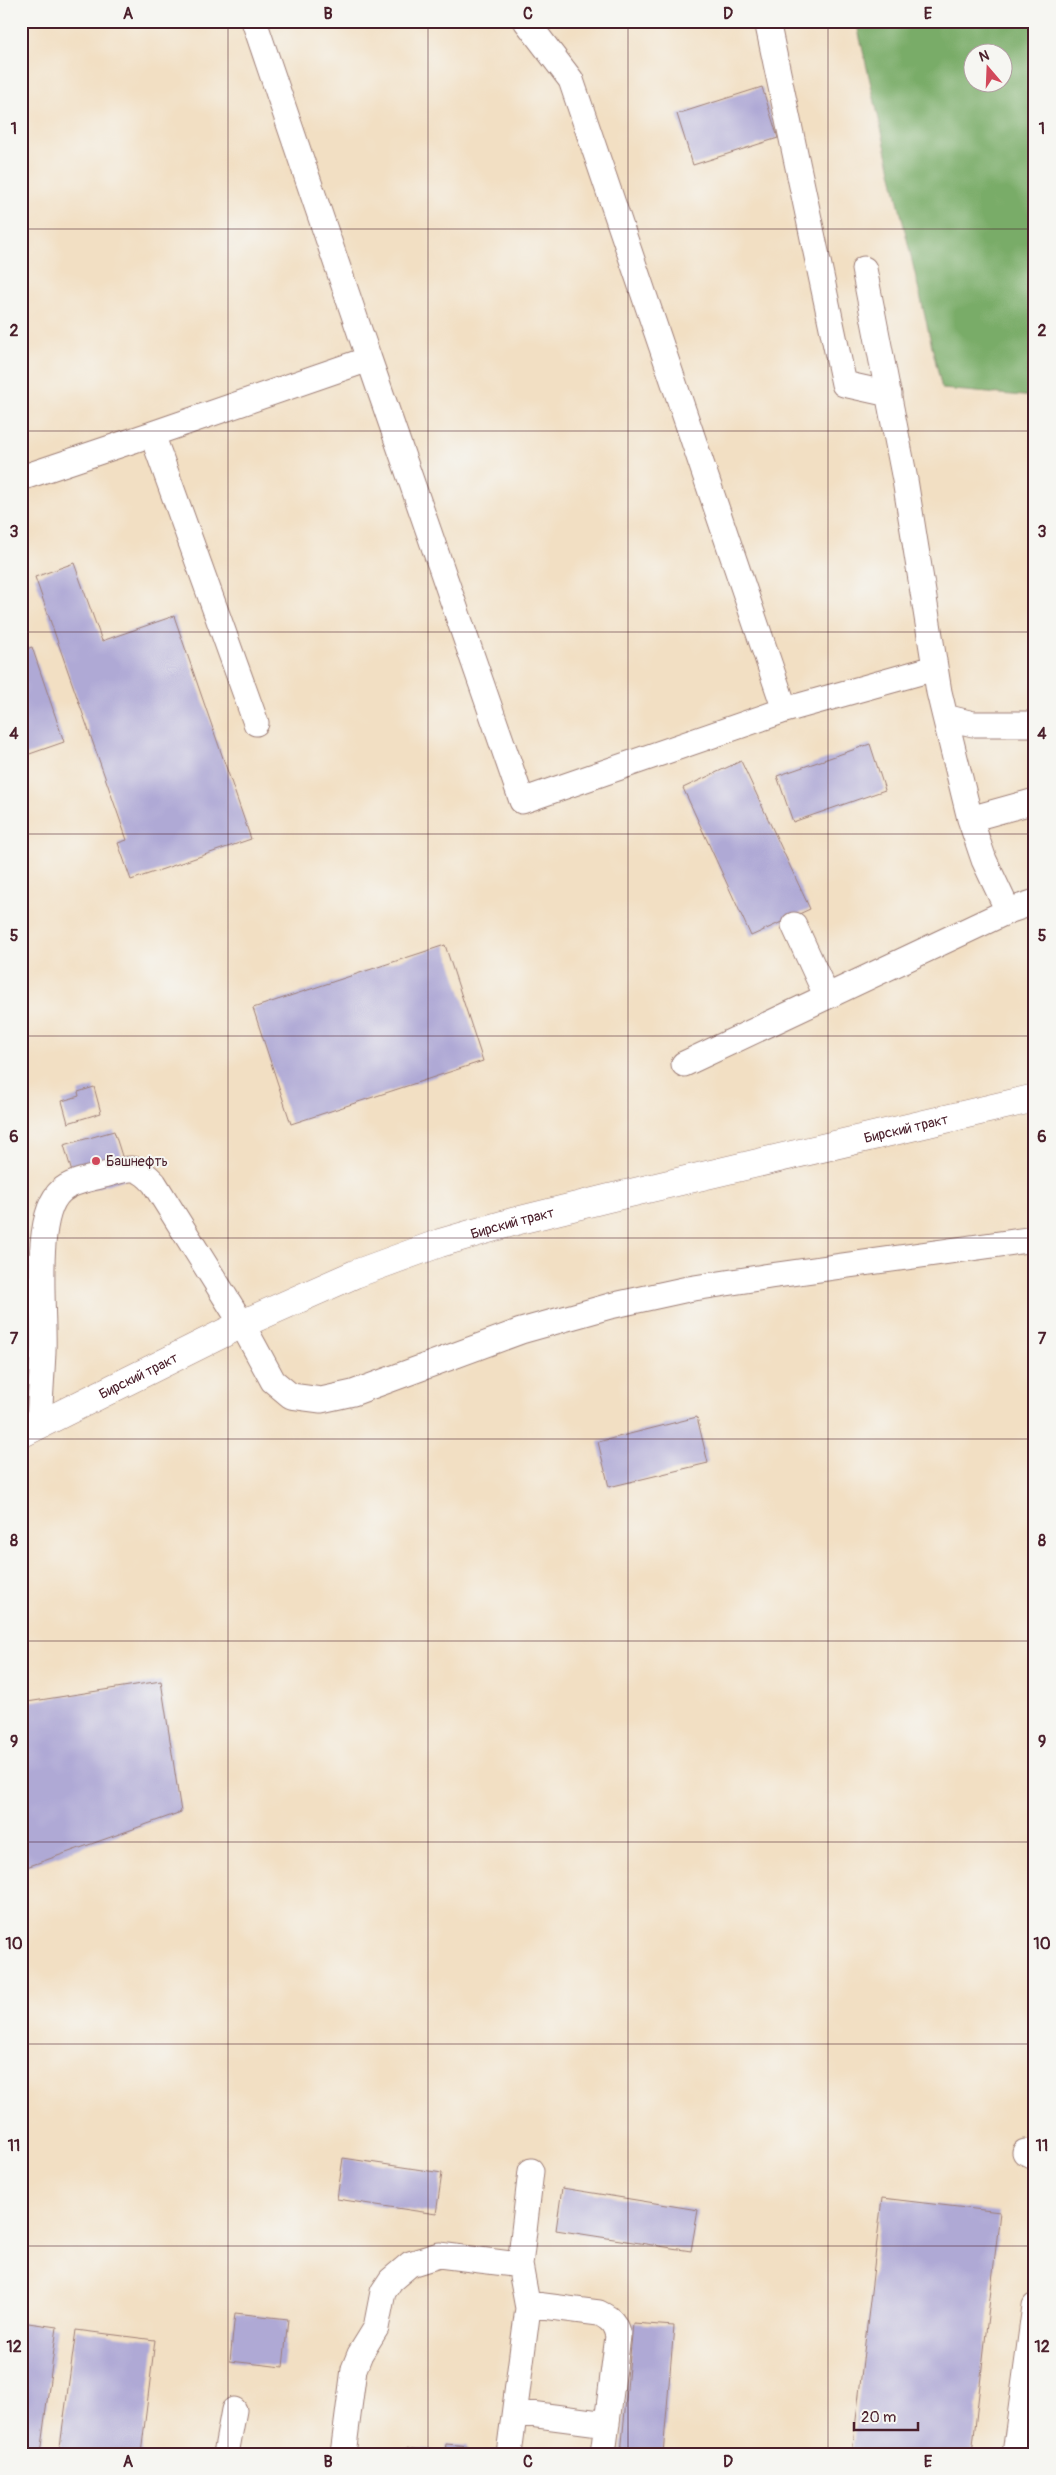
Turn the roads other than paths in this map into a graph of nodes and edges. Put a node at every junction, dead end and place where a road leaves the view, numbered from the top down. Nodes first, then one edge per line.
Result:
1 (254, 21) edge
2 (526, 21) edge
3 (767, 21) edge
4 (864, 269) dead end
5 (369, 359) junction
6 (889, 394) junction
7 (152, 434) junction
8 (21, 478) edge
9 (935, 668) junction
10 (784, 710) junction
11 (945, 717) junction
12 (256, 724) dead end
13 (1035, 724) edge
14 (1035, 801) edge
15 (970, 819) junction
16 (1035, 902) edge
17 (1008, 910) junction
18 (794, 926) dead end
19 (826, 995) junction
20 (684, 1064) dead end
21 (1035, 1098) edge
22 (1035, 1239) edge
23 (242, 1324) junction
24 (30, 1429) edge
25 (531, 2171) dead end
26 (520, 2265) junction
27 (528, 2304) junction
28 (1035, 2306) edge
29 (234, 2410) dead end
30 (514, 2412) junction
31 (607, 2424) junction
32 (226, 2454) edge
33 (343, 2454) edge
34 (509, 2454) edge
35 (603, 2454) edge
36 (1015, 2454) edge

1 - 5 street
2 - 10 street
3 - 6 street
4 - 6 street
5 - 7 street
5 - 10 street
6 - 9 street
7 - 8 street
7 - 12 street
9 - 10 street
9 - 11 street
11 - 13 street
11 - 15 street
14 - 15 street
15 - 17 street
16 - 17 street
17 - 19 street
18 - 19 street
19 - 20 street
21 - 23 main road, Бирский тракт
22 - 23 street
23 - 24 main road, Бирский тракт
23 - 24 street
25 - 26 street
26 - 27 street
26 - 33 street
27 - 30 street
27 - 31 street
28 - 36 street
29 - 32 street
30 - 31 street
30 - 34 street
31 - 35 street

